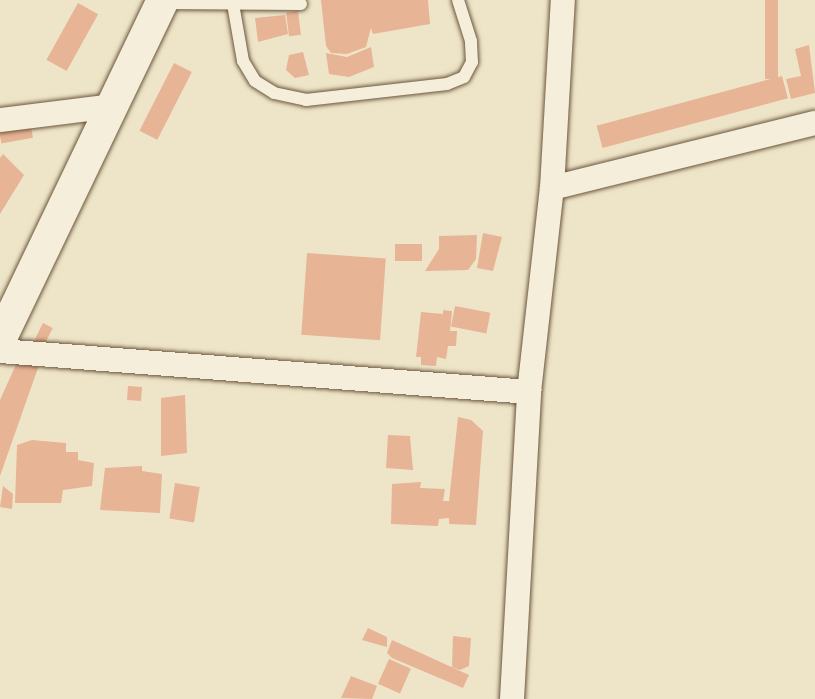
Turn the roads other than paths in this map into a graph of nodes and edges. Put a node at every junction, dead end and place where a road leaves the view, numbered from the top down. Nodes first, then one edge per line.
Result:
1 (457, 0) edge
2 (563, 0) edge
3 (163, 1) edge
4 (233, 4) junction
5 (301, 4) dead end
6 (112, 106) junction
7 (0, 120) edge
8 (815, 123) edge
9 (552, 188) junction
10 (0, 340) edge
11 (0, 351) edge
12 (529, 392) junction
13 (512, 699) edge

1 - 4 lane
2 - 9 street
3 - 4 lane
3 - 6 street
4 - 5 lane
6 - 7 street
6 - 10 street
8 - 9 street
9 - 12 street
11 - 12 street
12 - 13 street

